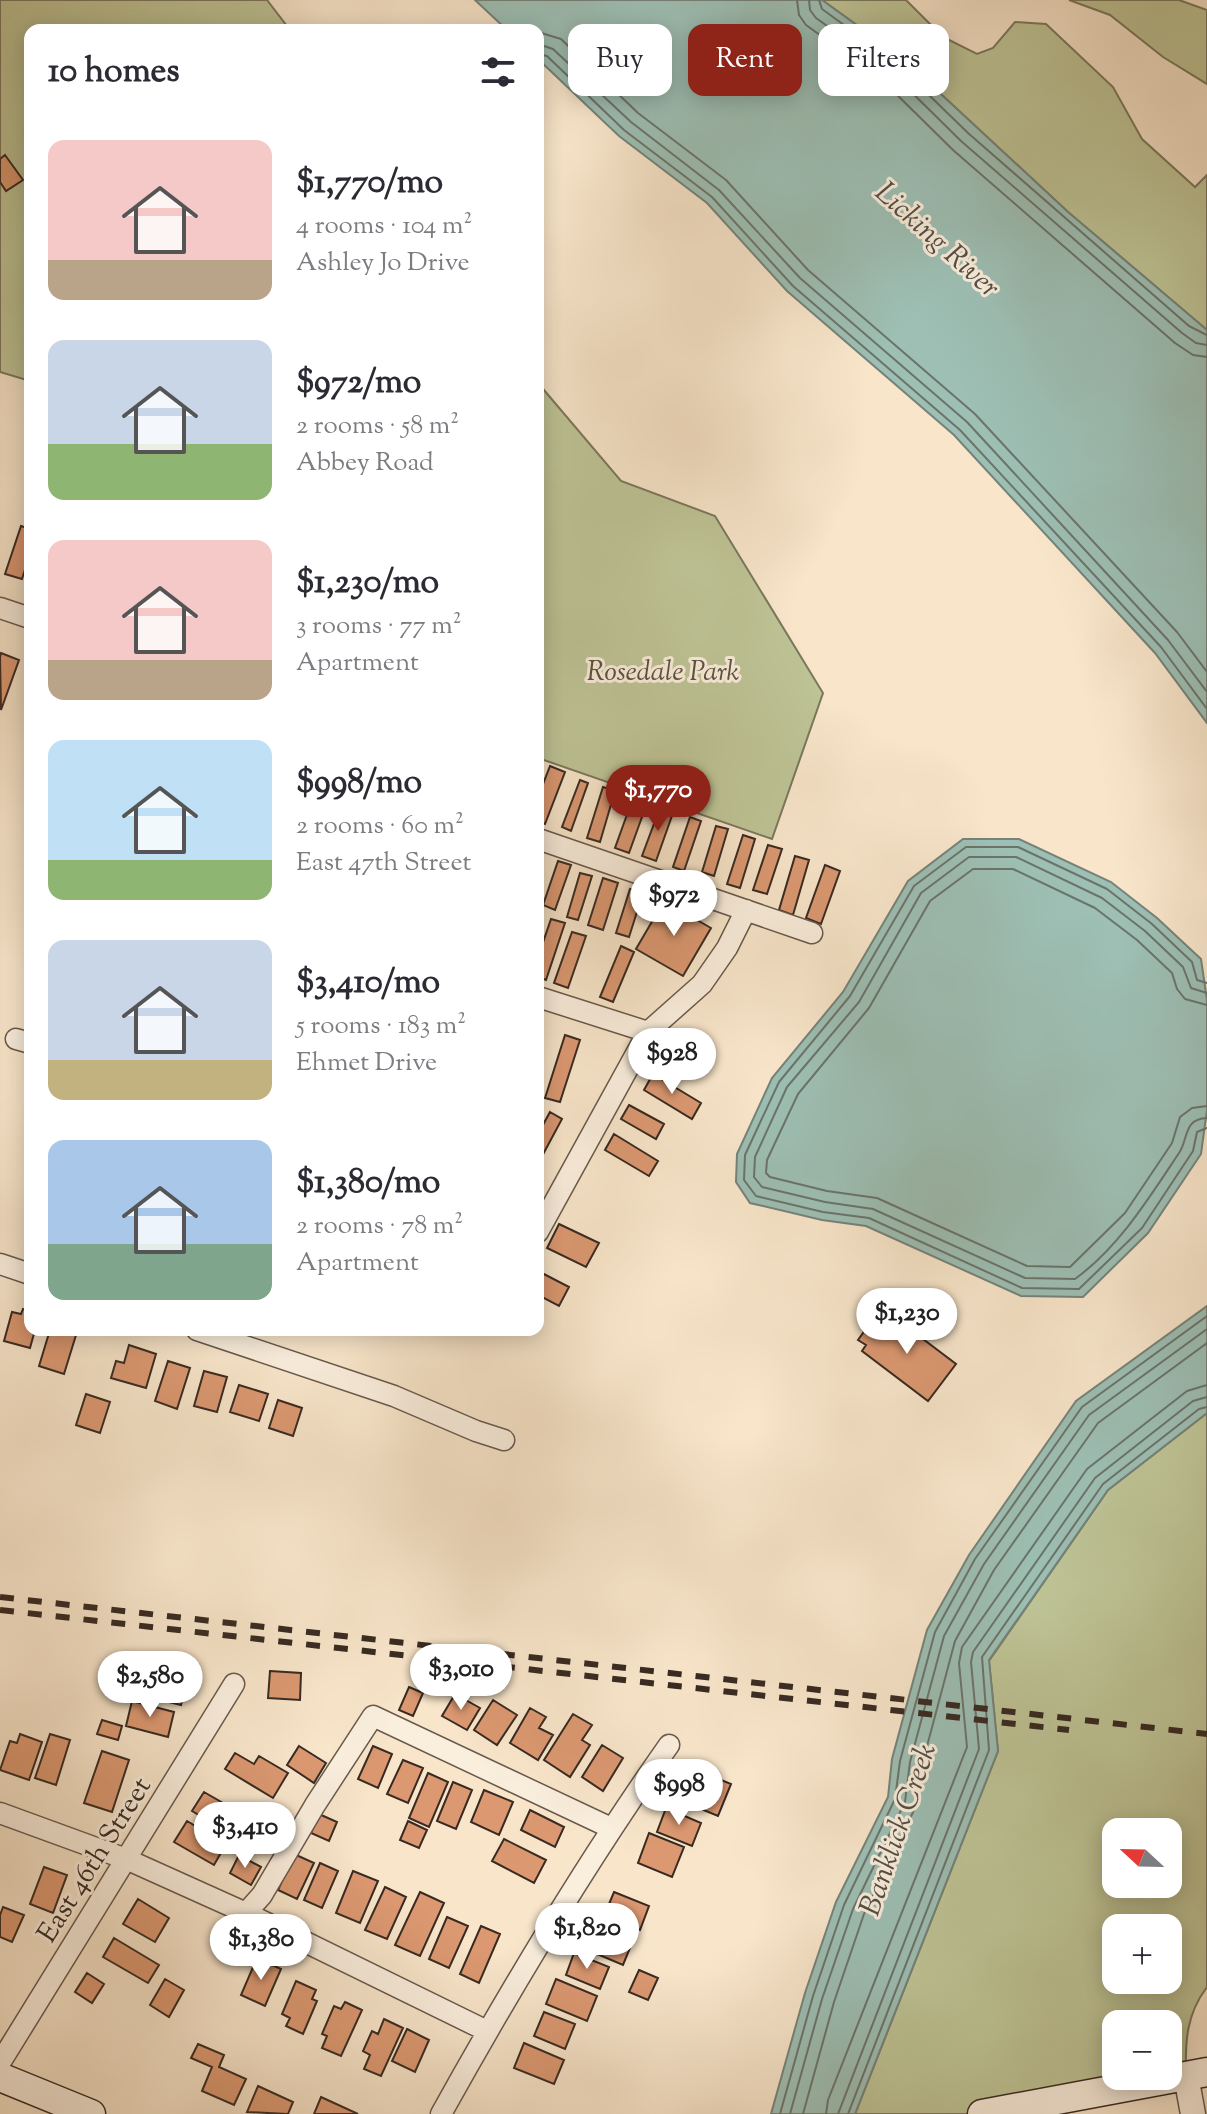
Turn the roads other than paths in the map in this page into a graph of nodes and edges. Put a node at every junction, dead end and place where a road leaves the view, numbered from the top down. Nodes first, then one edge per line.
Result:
1 (0, 608) edge
2 (24, 616) edge
3 (544, 841) edge
4 (746, 910) junction
5 (812, 933) dead end
6 (544, 999) edge
7 (648, 1032) junction
8 (544, 1206) edge
9 (0, 1264) edge
10 (24, 1272) edge
11 (215, 1336) edge
12 (504, 1440) dead end
13 (234, 1684) dead end
14 (669, 1745) dead end
15 (0, 1813) edge
16 (611, 1828) junction
17 (126, 1859) junction
18 (246, 1913) junction
19 (487, 2031) junction
20 (0, 2063) edge
21 (1197, 2074) edge
22 (0, 2077) edge
23 (91, 2114) edge
24 (441, 2114) edge
25 (982, 2114) edge
26 (1193, 2114) edge

1 - 2 street
3 - 4 street
4 - 5 street
4 - 7 street
6 - 7 street
7 - 8 street
9 - 10 street
11 - 12 street
13 - 17 street, East 46th Street
14 - 16 street
15 - 17 street
16 - 18 street
16 - 19 street
17 - 18 street
17 - 20 street, East 46th Street
18 - 19 street
19 - 24 street
21 - 25 main road
21 - 26 street
22 - 23 main road

